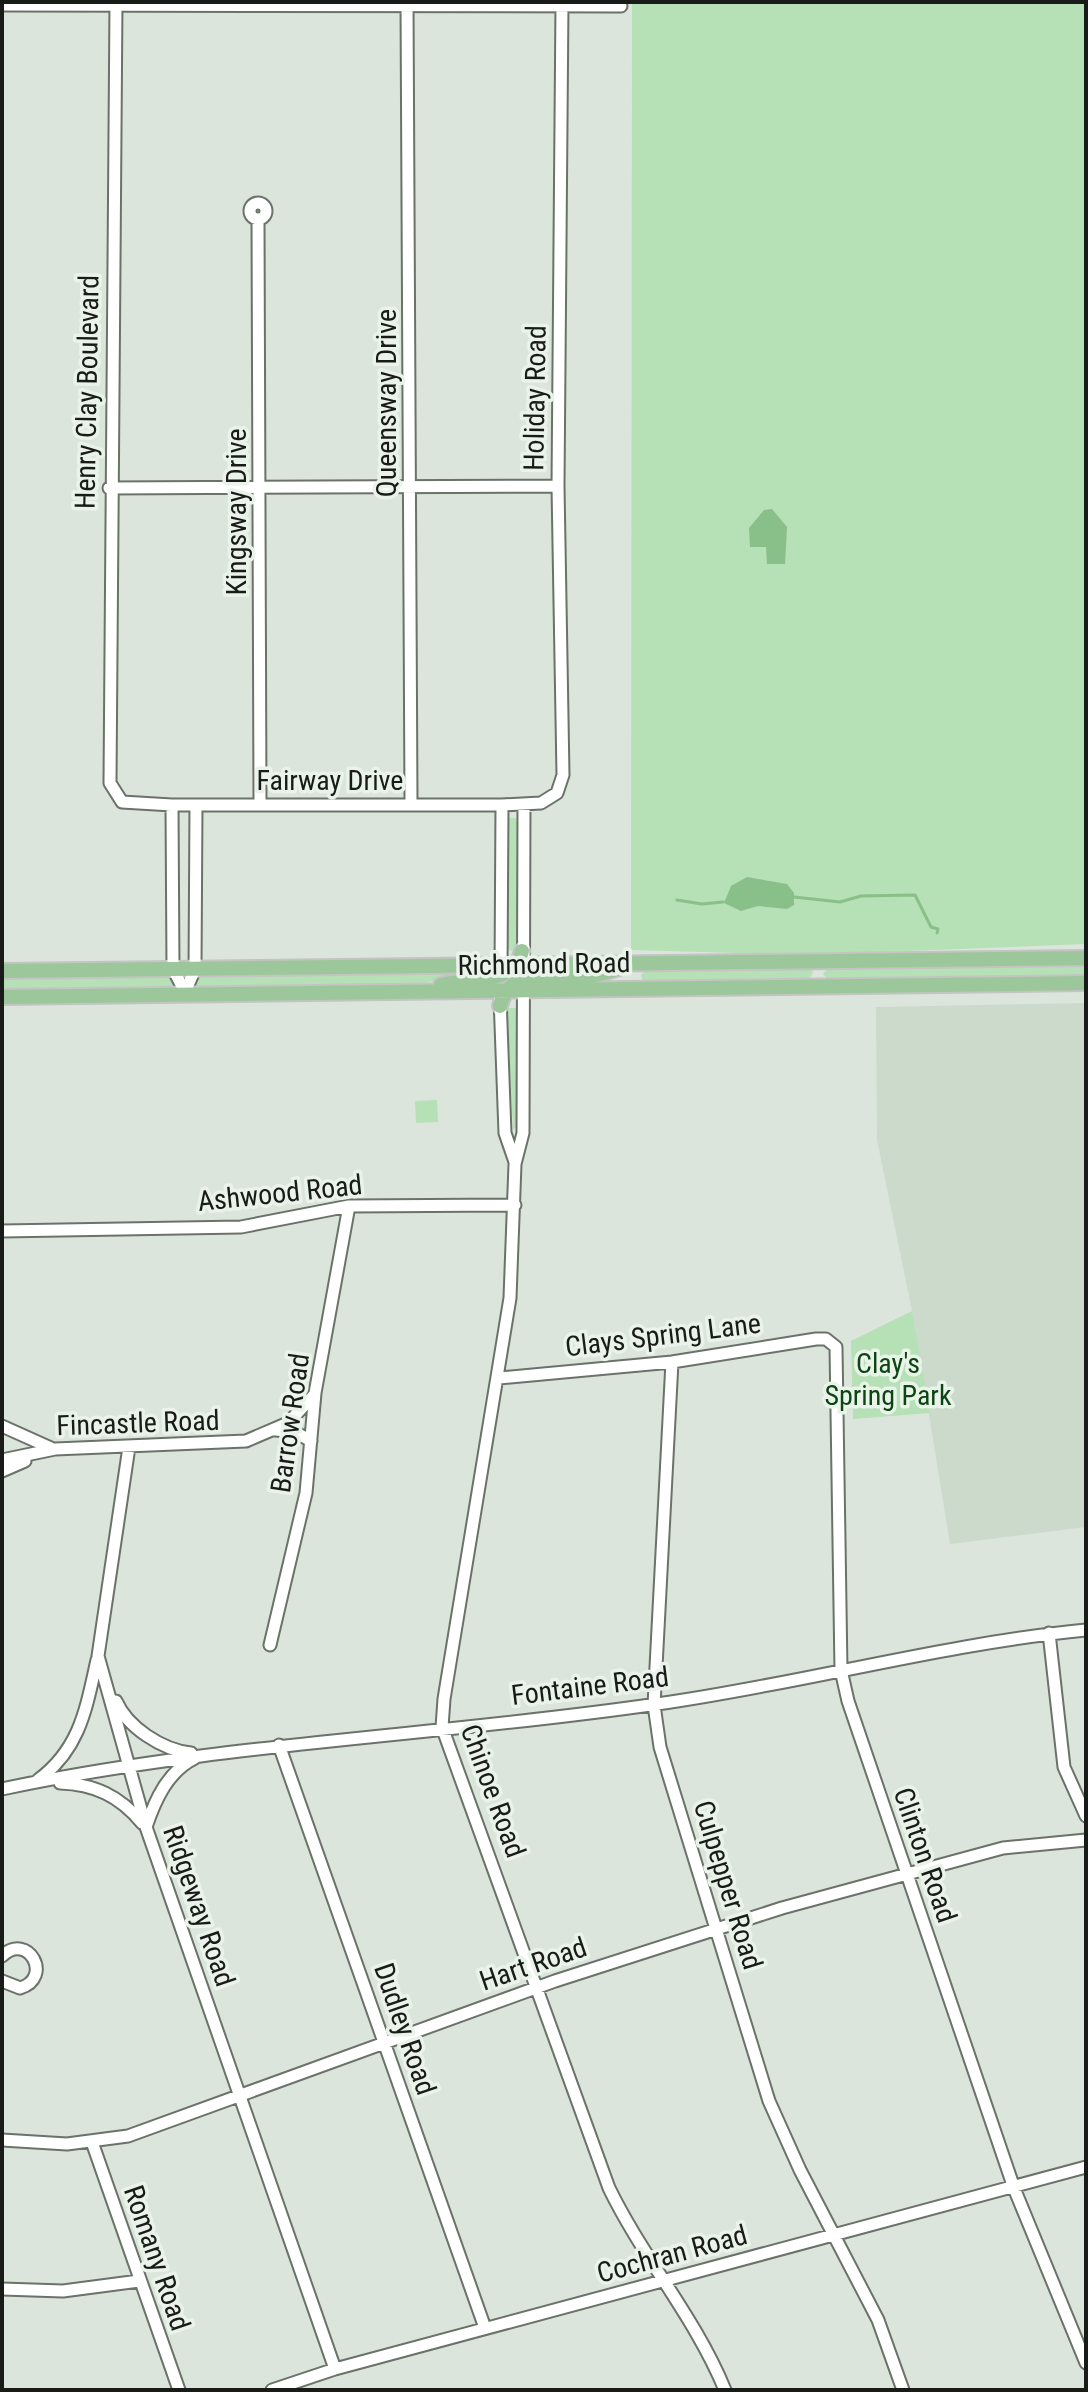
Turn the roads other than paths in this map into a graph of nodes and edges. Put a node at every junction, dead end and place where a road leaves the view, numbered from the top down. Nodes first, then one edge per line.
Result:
1 (407, 3) edge
2 (262, 4) edge
3 (562, 4) edge
4 (2, 5) edge
5 (116, 5) edge
6 (621, 6) dead end
7 (258, 219) dead end
8 (558, 486) junction
9 (261, 487) junction
10 (109, 488) junction
11 (410, 488) junction
12 (110, 783) joint
13 (557, 793) joint
14 (411, 803) junction
15 (260, 804) junction
16 (524, 804) junction
17 (172, 805) junction
18 (196, 805) junction
19 (502, 805) junction
20 (1086, 958) edge
21 (520, 959) junction
22 (635, 963) junction
23 (173, 969) junction
24 (195, 969) junction
25 (2, 971) edge
26 (502, 980) junction
27 (1086, 983) edge
28 (522, 985) junction
29 (185, 992) junction
30 (2, 997) edge
31 (500, 1006) joint
32 (515, 1164) junction
33 (515, 1205) junction
34 (349, 1206) junction
35 (2, 1231) edge
36 (831, 1342) joint
37 (672, 1362) junction
38 (499, 1378) junction
39 (315, 1393) junction
40 (2, 1426) edge
41 (275, 1430) junction
42 (311, 1441) junction
43 (129, 1447) junction
44 (55, 1449) junction
45 (2, 1460) edge
46 (2, 1471) edge
47 (1086, 1630) edge
48 (1049, 1633) junction
49 (270, 1645) dead end
50 (98, 1656) junction
51 (841, 1670) junction
52 (654, 1705) junction
53 (442, 1727) junction
54 (279, 1745) junction
55 (204, 1754) junction
56 (128, 1767) junction
57 (36, 1782) junction
58 (2, 1789) edge
59 (1086, 1816) edge
60 (146, 1827) junction
61 (1086, 1840) edge
62 (907, 1875) junction
63 (717, 1929) junction
64 (2, 1956) edge
65 (2, 1981) edge
66 (538, 1988) junction
67 (384, 2041) junction
68 (240, 2096) junction
69 (2, 2140) edge
70 (92, 2142) junction
71 (1086, 2167) edge
72 (1014, 2188) junction
73 (834, 2236) junction
74 (139, 2281) junction
75 (665, 2281) junction
76 (2, 2289) edge
77 (485, 2328) junction
78 (1086, 2363) edge
79 (335, 2369) junction
80 (179, 2390) edge
81 (272, 2390) edge
82 (725, 2390) edge
83 (903, 2390) edge

1 - 2 street
1 - 3 street
1 - 11 street, Queensway Drive
2 - 5 street
3 - 6 street
3 - 8 street, Holiday Road
4 - 5 street
5 - 10 street, Henry Clay Boulevard
7 - 9 street, Kingsway Drive
8 - 11 street
8 - 13 street, Holiday Road
9 - 10 street
9 - 11 street
9 - 15 street, Kingsway Drive
10 - 12 street, Henry Clay Boulevard
11 - 14 street, Queensway Drive
12 - 17 street, Fairway Drive
13 - 16 street, Fairway Drive
14 - 15 street, Fairway Drive
14 - 19 street, Fairway Drive
15 - 18 street, Fairway Drive
16 - 19 street, Fairway Drive
16 - 21 street
17 - 18 street, Fairway Drive
17 - 23 street
18 - 24 street
19 - 26 street
20 - 22 main road, Richmond Road
21 - 22 main road, Richmond Road
21 - 26 main road
21 - 28 street, Chinoe Road
22 - 28 main road
23 - 24 main road, Richmond Road
23 - 25 main road, Richmond Road
23 - 29 street
24 - 26 main road, Richmond Road
24 - 29 street
26 - 28 main road
26 - 29 main road
26 - 31 main road
27 - 28 main road, Richmond Road
28 - 32 street, Chinoe Road
29 - 30 main road
31 - 32 street, Chinoe Road
32 - 33 street, Chinoe Road
33 - 34 street, Ashwood Road
33 - 38 street, Chinoe Road
34 - 35 street, Ashwood Road
34 - 39 street, Barrow Road
36 - 37 street, Clays Spring Lane
36 - 51 street, Clinton Road
37 - 38 street, Clays Spring Lane
37 - 52 street, Culpepper Road
38 - 53 street, Chinoe Road
39 - 41 street, Fincastle Road
39 - 42 street, Barrow Road
40 - 44 street
41 - 42 street
41 - 43 street, Fincastle Road
42 - 49 street, Barrow Road
43 - 44 street, Fincastle Road
43 - 50 street, Ridgeway Road
44 - 45 street, Fincastle Road
44 - 46 street
47 - 48 street, Fontaine Road
48 - 51 street, Fontaine Road
48 - 59 street
50 - 55 street
50 - 56 street, Ridgeway Road
50 - 57 street
51 - 52 street, Fontaine Road
51 - 62 street, Clinton Road
52 - 53 street, Fontaine Road
52 - 63 street, Culpepper Road
53 - 54 street, Fontaine Road
53 - 66 street, Chinoe Road
54 - 55 street, Fontaine Road
54 - 67 street, Dudley Road
55 - 56 street, Fontaine Road
55 - 60 street
56 - 57 street, Fontaine Road
56 - 60 street, Ridgeway Road
57 - 58 street, Fontaine Road
57 - 60 street
60 - 68 street, Ridgeway Road
61 - 62 street, Hart Road
62 - 63 street, Hart Road
62 - 72 street, Clinton Road
63 - 66 street, Hart Road
63 - 73 street, Culpepper Road
64 - 65 street
66 - 67 street, Hart Road
66 - 75 street, Chinoe Road
67 - 68 street, Hart Road
67 - 77 street, Dudley Road
68 - 70 street, Hart Road
68 - 79 street, Ridgeway Road
69 - 70 street, Hart Road
70 - 74 street, Romany Road
71 - 72 street, Cochran Road
72 - 73 street, Cochran Road
72 - 78 street, Clinton Road
73 - 75 street, Cochran Road
73 - 83 street, Culpepper Road
74 - 76 street
74 - 80 street, Romany Road
75 - 77 street, Cochran Road
75 - 82 street, Chinoe Road
77 - 79 street, Cochran Road
79 - 81 street, Cochran Road

